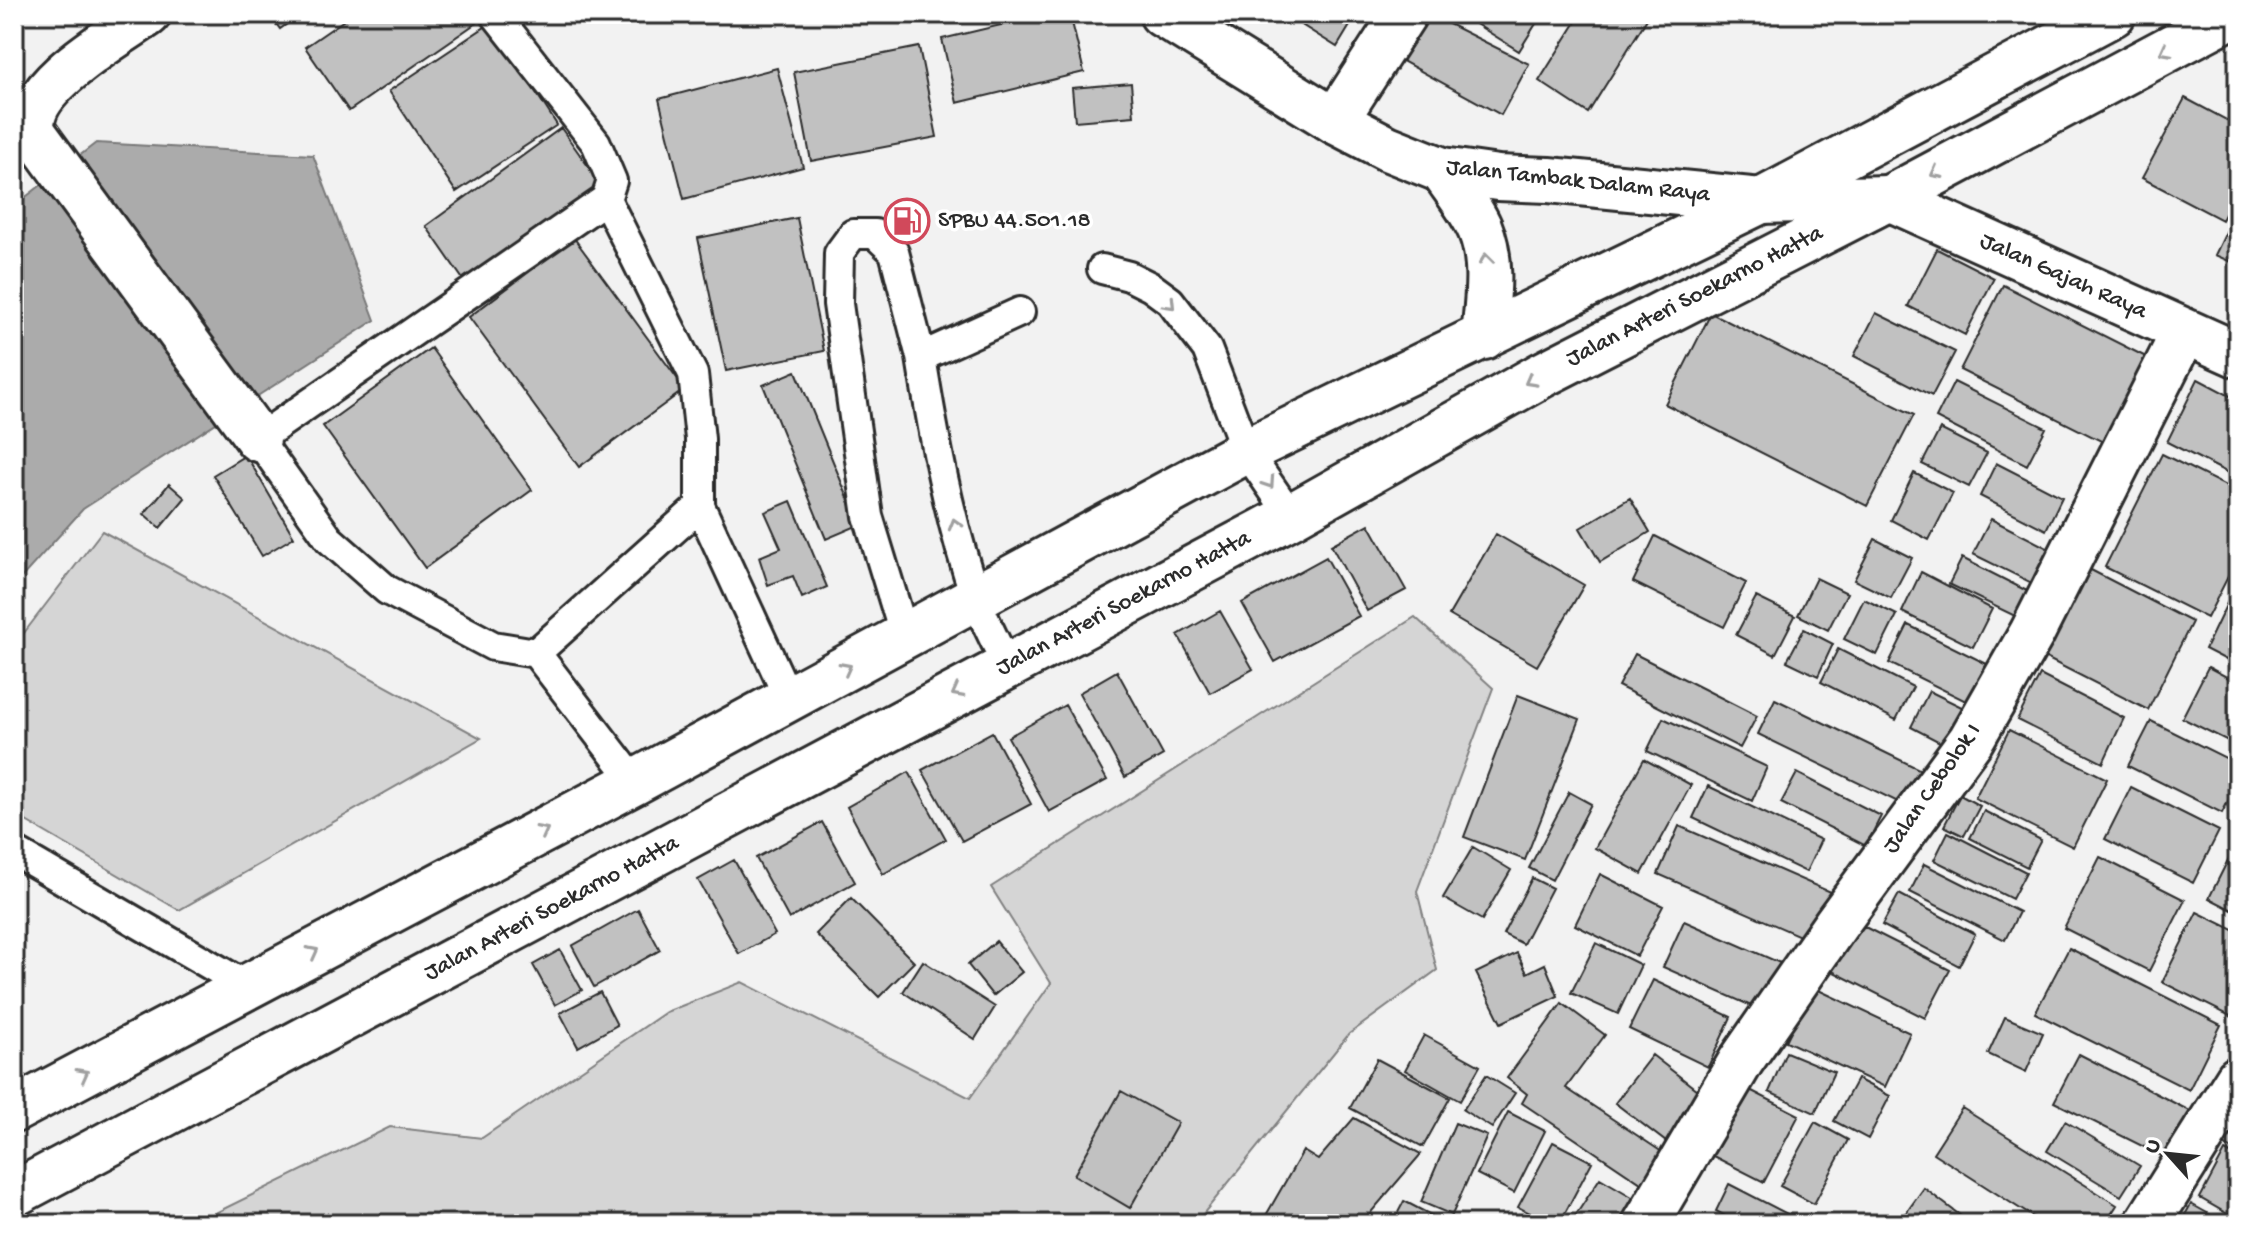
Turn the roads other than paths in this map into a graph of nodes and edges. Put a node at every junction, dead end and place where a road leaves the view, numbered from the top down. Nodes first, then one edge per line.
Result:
1 (148, 14) edge
2 (495, 14) edge
3 (1162, 14) edge
4 (1404, 14) edge
5 (2113, 14) edge
6 (2234, 14) edge
7 (1335, 121) junction
8 (1442, 170) junction
9 (1889, 198) junction
10 (606, 199) junction
11 (1761, 201) junction
12 (1102, 269) dead end
13 (1020, 312) dead end
14 (2184, 332) junction
15 (1484, 337) junction
16 (2238, 355) edge
17 (921, 357) junction
18 (258, 439) junction
19 (1246, 451) junction
20 (700, 506) junction
21 (1291, 516) junction
22 (977, 599) junction
23 (905, 637) junction
24 (536, 653) junction
25 (1007, 666) junction
26 (789, 699) junction
27 (635, 782) junction
28 (14, 851) edge
29 (248, 987) junction
30 (2238, 1079) edge
31 (14, 1110) edge
32 (14, 1194) edge
33 (1645, 1224) edge
34 (2147, 1224) edge

1 - 18 main road
2 - 10 lane
3 - 7 main road, Jalan Tambak Dalam Raya
4 - 7 main road
5 - 11 main road
6 -> 9 main road, Jalan Arteri Soekarno Hatta
7 - 8 main road, Jalan Tambak Dalam Raya
8 - 11 main road, Jalan Tambak Dalam Raya
15 -> 8 main road
9 - 11 main road, Jalan Tambak Dalam Raya
9 - 14 main road, Jalan Gajah Raya
9 -> 21 main road, Jalan Arteri Soekarno Hatta
10 - 18 lane
10 - 20 lane
11 - 15 main road
12 -> 19 lane
13 - 17 lane
14 - 16 main road, Jalan Gajah Raya
14 - 33 main road, Jalan Cebolok I
15 - 19 main road
22 -> 17 lane
17 - 23 lane
18 - 24 lane
19 -> 21 lane
19 - 22 main road
20 - 24 lane
20 - 26 lane
21 - 25 main road, Jalan Arteri Soekarno Hatta
22 - 23 main road
22 - 25 lane
26 -> 23 main road
24 - 27 lane
25 -> 32 main road, Jalan Arteri Soekarno Hatta
26 - 27 main road
29 -> 27 main road
28 - 29 lane
31 -> 29 main road
30 - 34 main road

